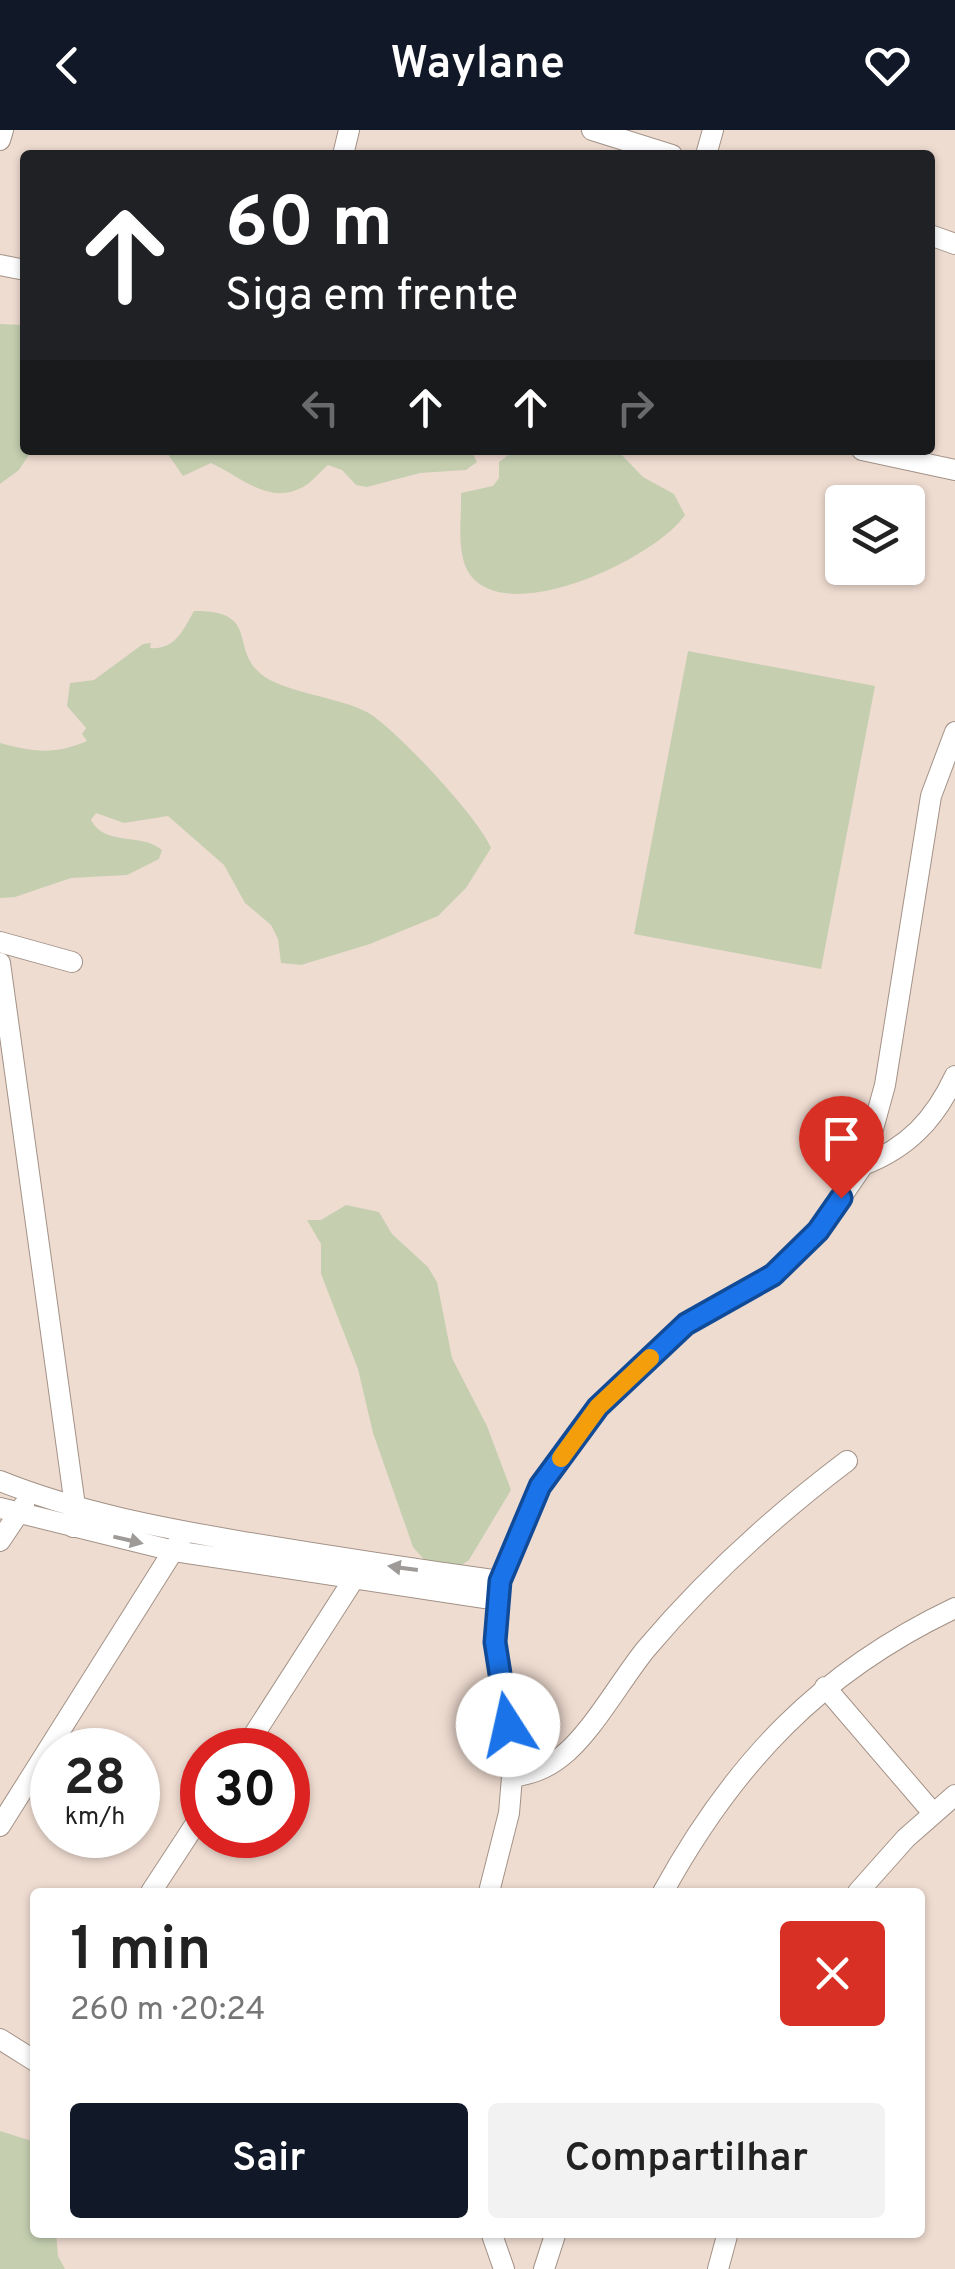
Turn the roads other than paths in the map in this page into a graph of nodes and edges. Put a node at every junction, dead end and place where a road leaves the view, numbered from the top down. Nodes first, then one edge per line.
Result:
1 (3, 130) edge
2 (592, 130) edge
3 (0, 140) edge
4 (656, 150) edge
5 (885, 455) edge
6 (955, 470) edge
7 (955, 732) edge
8 (0, 942) edge
9 (72, 962) dead end
10 (0, 963) edge
11 (955, 1076) edge
12 (863, 1165) junction
13 (847, 1461) dead end
14 (0, 1481) edge
15 (32, 1494) junction
16 (9, 1512) edge
17 (74, 1517) junction
18 (0, 1541) edge
19 (180, 1541) junction
20 (359, 1571) junction
21 (499, 1590) junction
22 (955, 1608) edge
23 (825, 1687) junction
24 (258, 1728) edge
25 (512, 1777) junction
26 (955, 1795) edge
27 (932, 1813) junction
28 (0, 1826) edge
29 (180, 1848) edge
30 (154, 1888) edge
31 (490, 1888) edge
32 (665, 1888) edge
33 (862, 1888) edge
34 (0, 2039) edge
35 (30, 2058) edge
36 (493, 2238) edge
37 (554, 2238) edge
38 (726, 2238) edge
39 (504, 2269) edge
40 (544, 2269) edge
41 (718, 2269) edge

1 - 3 street
2 - 4 street
5 - 6 street
7 - 12 street
8 - 9 street
10 - 17 street
11 - 12 street
12 - 21 street
13 - 25 street
14 - 15 street
15 - 16 street
15 - 17 street
16 - 17 street
16 - 18 street
17 - 19 street
19 - 20 street
19 - 28 street
20 - 21 street
20 - 24 street
21 - 25 street
22 - 23 street
23 - 27 street
23 - 32 street
25 - 31 street
26 - 27 street
27 - 33 street
29 - 30 street
34 - 35 street
36 - 39 street
37 - 40 street
38 - 41 street

